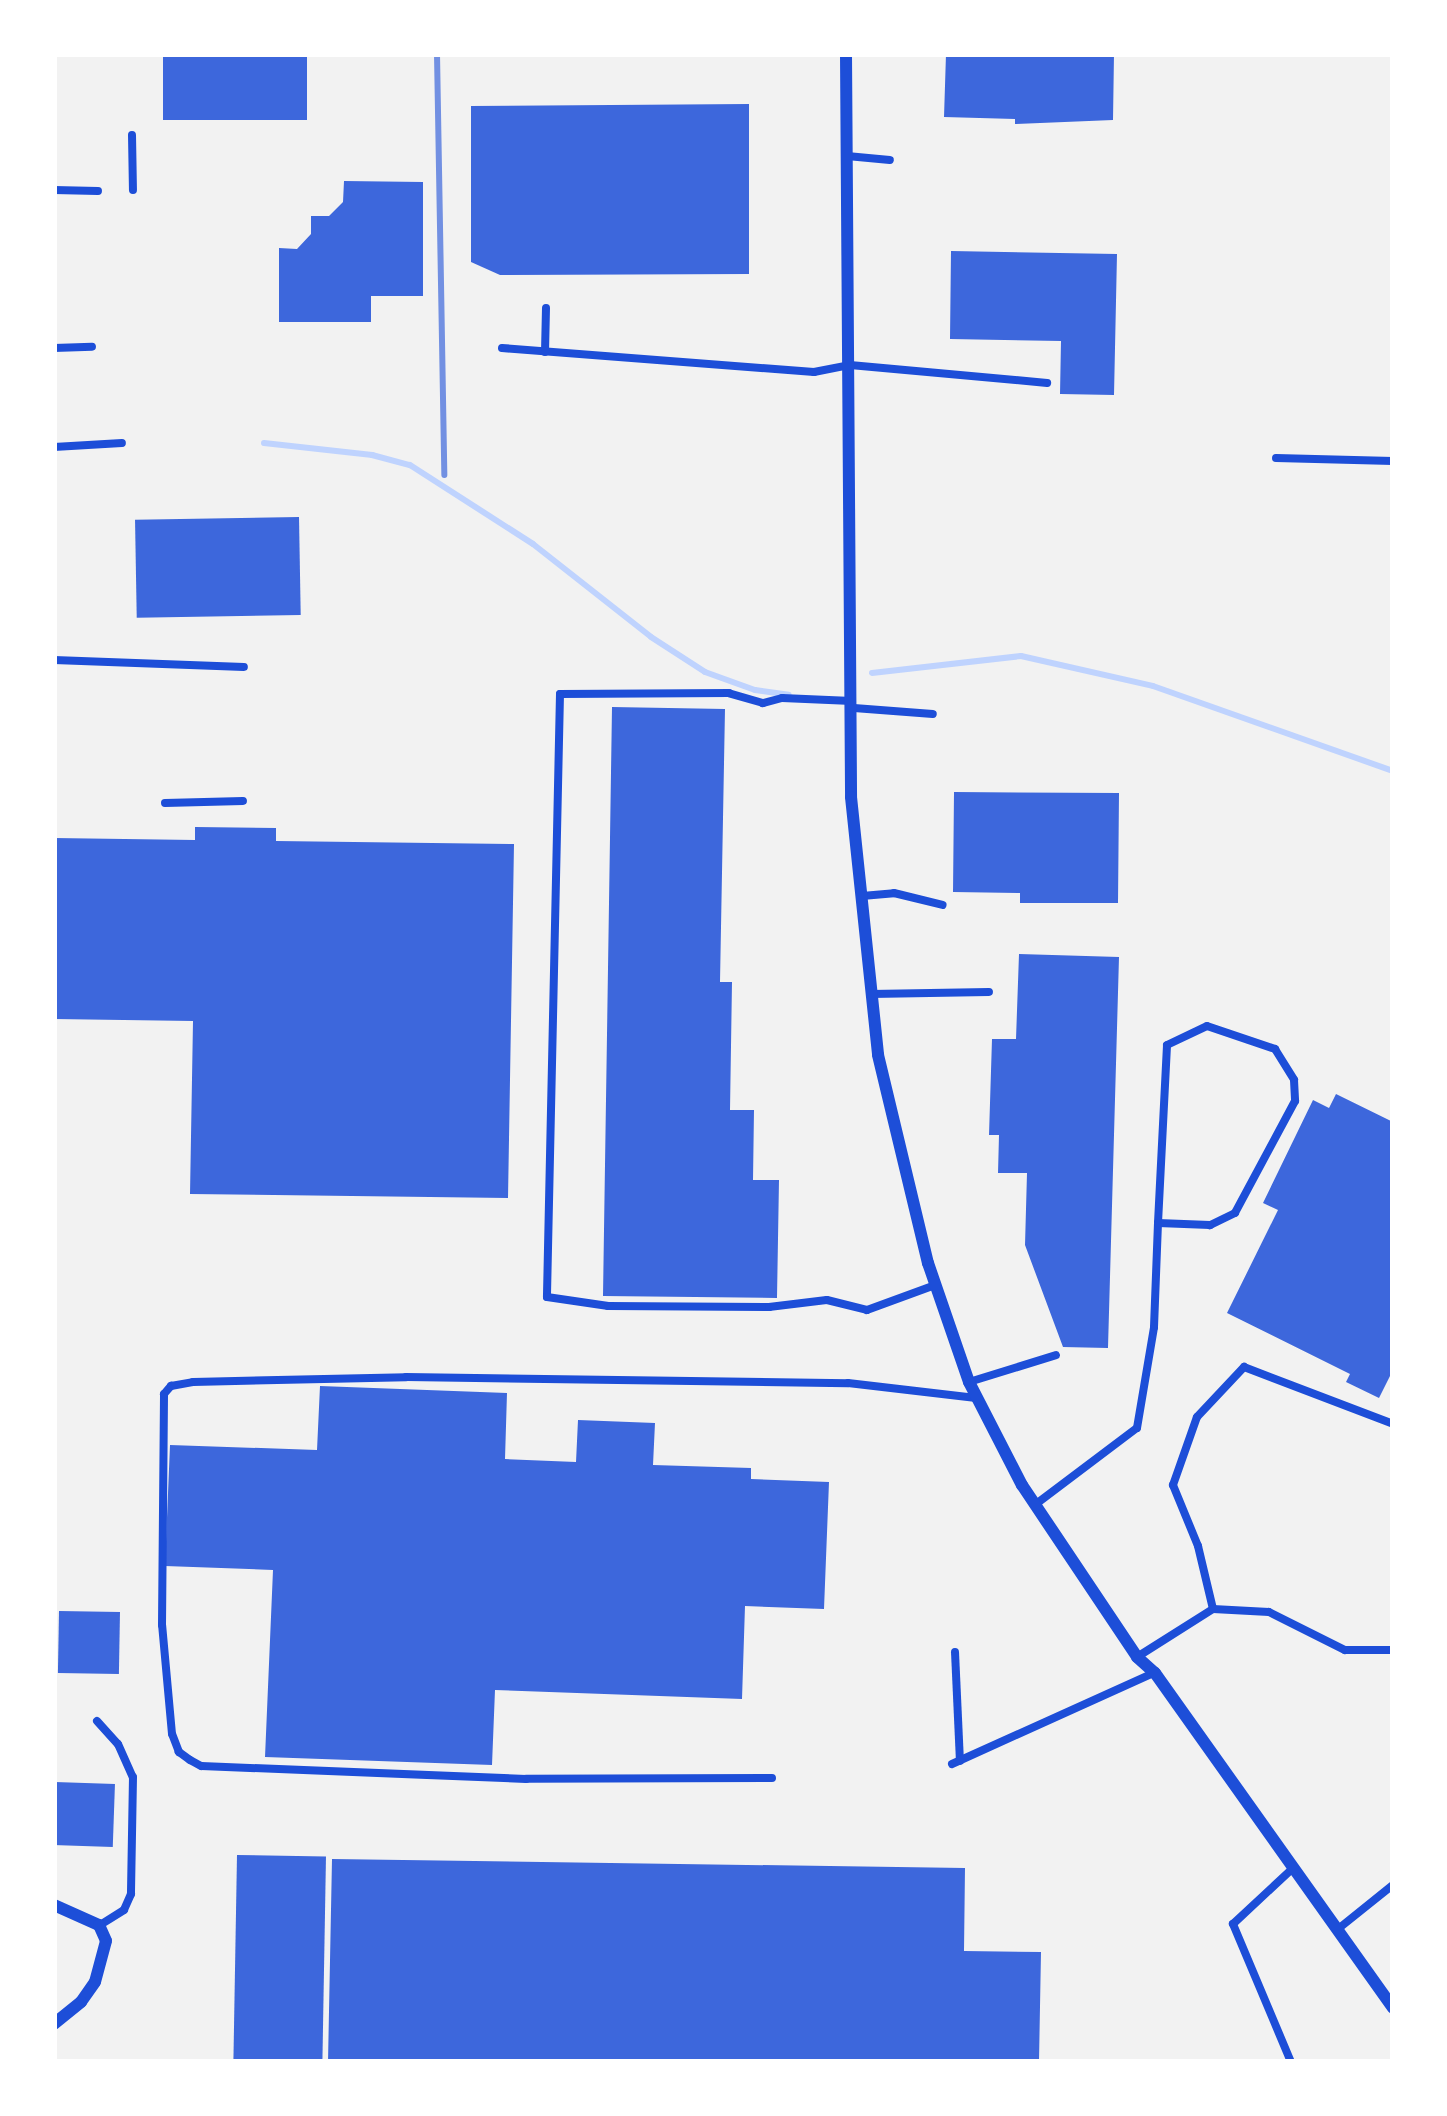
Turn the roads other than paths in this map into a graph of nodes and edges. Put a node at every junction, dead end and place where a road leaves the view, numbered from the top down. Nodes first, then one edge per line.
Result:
1 (846, 54) edge
2 (132, 135) dead end
3 (847, 156) junction
4 (890, 160) dead end
5 (54, 190) edge
6 (133, 190) dead end
7 (98, 191) dead end
8 (546, 308) dead end
9 (92, 347) dead end
10 (54, 348) edge
11 (502, 348) dead end
12 (545, 352) junction
13 (850, 365) junction
14 (1047, 383) dead end
15 (122, 443) dead end
16 (54, 447) edge
17 (1276, 458) dead end
18 (1393, 460) edge
19 (54, 661) edge
20 (244, 667) dead end
21 (854, 700) junction
22 (933, 714) dead end
23 (243, 802) dead end
24 (166, 803) dead end
25 (861, 896) junction
26 (943, 905) dead end
27 (989, 992) dead end
28 (871, 994) junction
29 (1158, 1223) junction
30 (936, 1284) junction
31 (1056, 1355) dead end
32 (969, 1382) junction
33 (977, 1398) junction
34 (1393, 1424) edge
35 (1036, 1504) junction
36 (1213, 1609) junction
37 (1393, 1650) edge
38 (956, 1652) dead end
39 (1137, 1657) junction
40 (1155, 1672) junction
41 (97, 1721) dead end
42 (772, 1778) dead end
43 (1294, 1868) junction
44 (1393, 1885) edge
45 (57, 1910) edge
46 (99, 1925) junction
47 (1337, 1929) junction
48 (1393, 2008) edge
49 (54, 2024) edge
50 (1291, 2062) edge

1 - 3 street
2 - 6 lane
3 - 4 lane
3 - 13 street
5 - 7 lane
8 - 12 lane
9 - 10 lane
11 - 12 lane
12 - 13 lane
13 - 14 lane
13 - 21 street
15 - 16 lane
17 - 18 lane
19 - 20 lane
21 - 22 lane
21 - 25 street
21 - 30 lane
23 - 24 lane
25 - 26 lane
25 - 28 street
27 - 28 lane
28 - 30 street
29 - 29 lane
29 - 35 lane
30 - 32 street
31 - 32 lane
32 - 33 street
33 - 35 street
33 - 42 lane
34 - 36 lane
35 - 39 street
36 - 37 lane
36 - 39 lane
38 - 40 lane
39 - 40 street
40 - 43 street
41 - 46 lane
43 - 47 street
43 - 50 lane
44 - 47 lane
45 - 46 street
46 - 49 street
47 - 48 street

